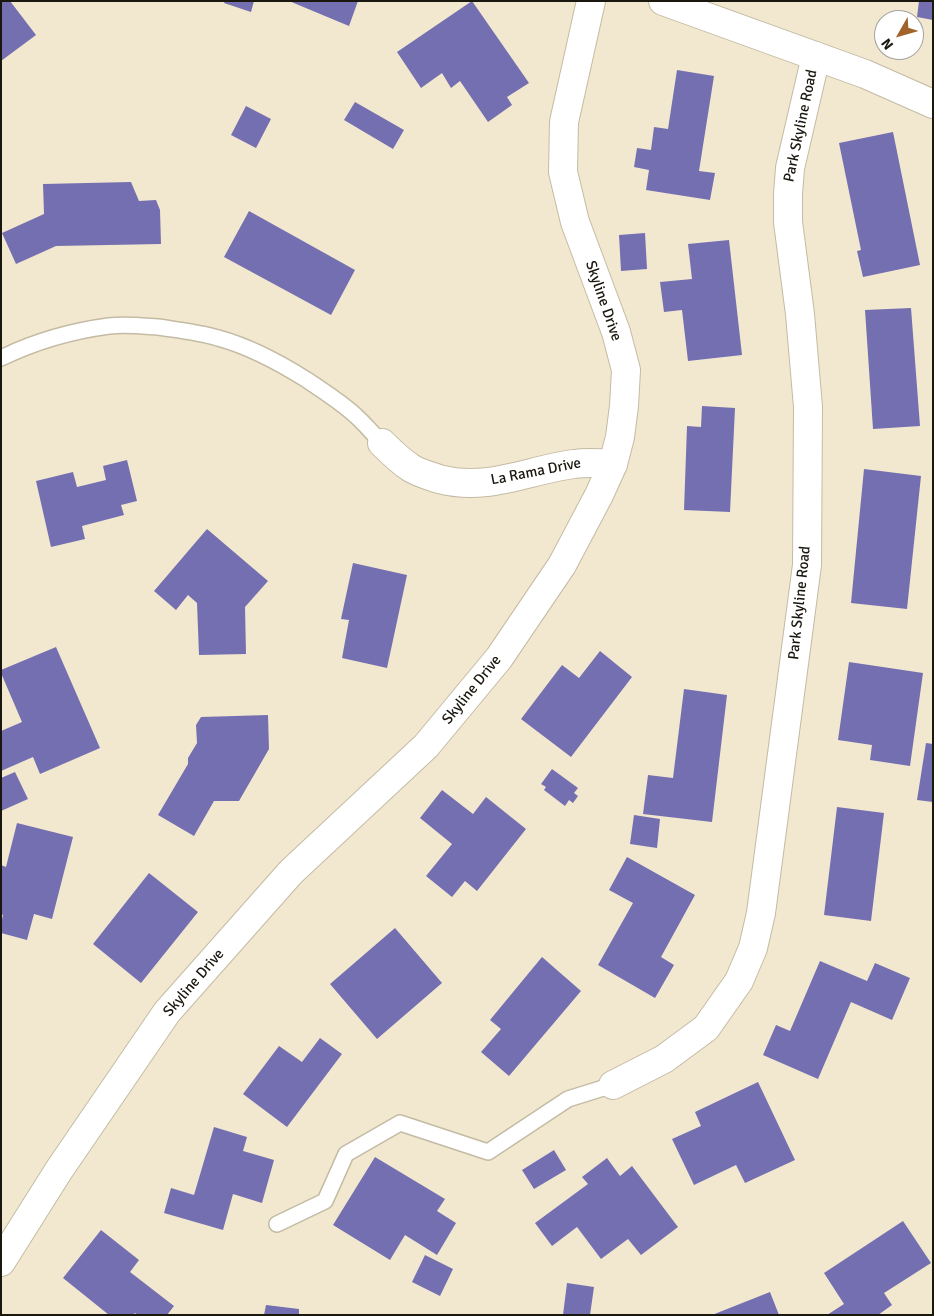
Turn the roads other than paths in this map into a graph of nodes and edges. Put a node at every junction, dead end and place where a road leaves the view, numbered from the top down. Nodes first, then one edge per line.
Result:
1 (591, 1) edge
2 (663, 1) edge
3 (816, 56) junction
4 (933, 104) edge
5 (1, 358) edge
6 (382, 443) joint
7 (612, 464) junction
8 (613, 1085) joint
9 (277, 1224) dead end
10 (1, 1262) edge

1 - 7 street, Skyline Drive
2 - 3 street
3 - 4 street
3 - 8 street, Park Skyline Road
5 - 6 lane
6 - 7 street, La Rama Drive
7 - 10 street, Skyline Drive
8 - 9 lane

